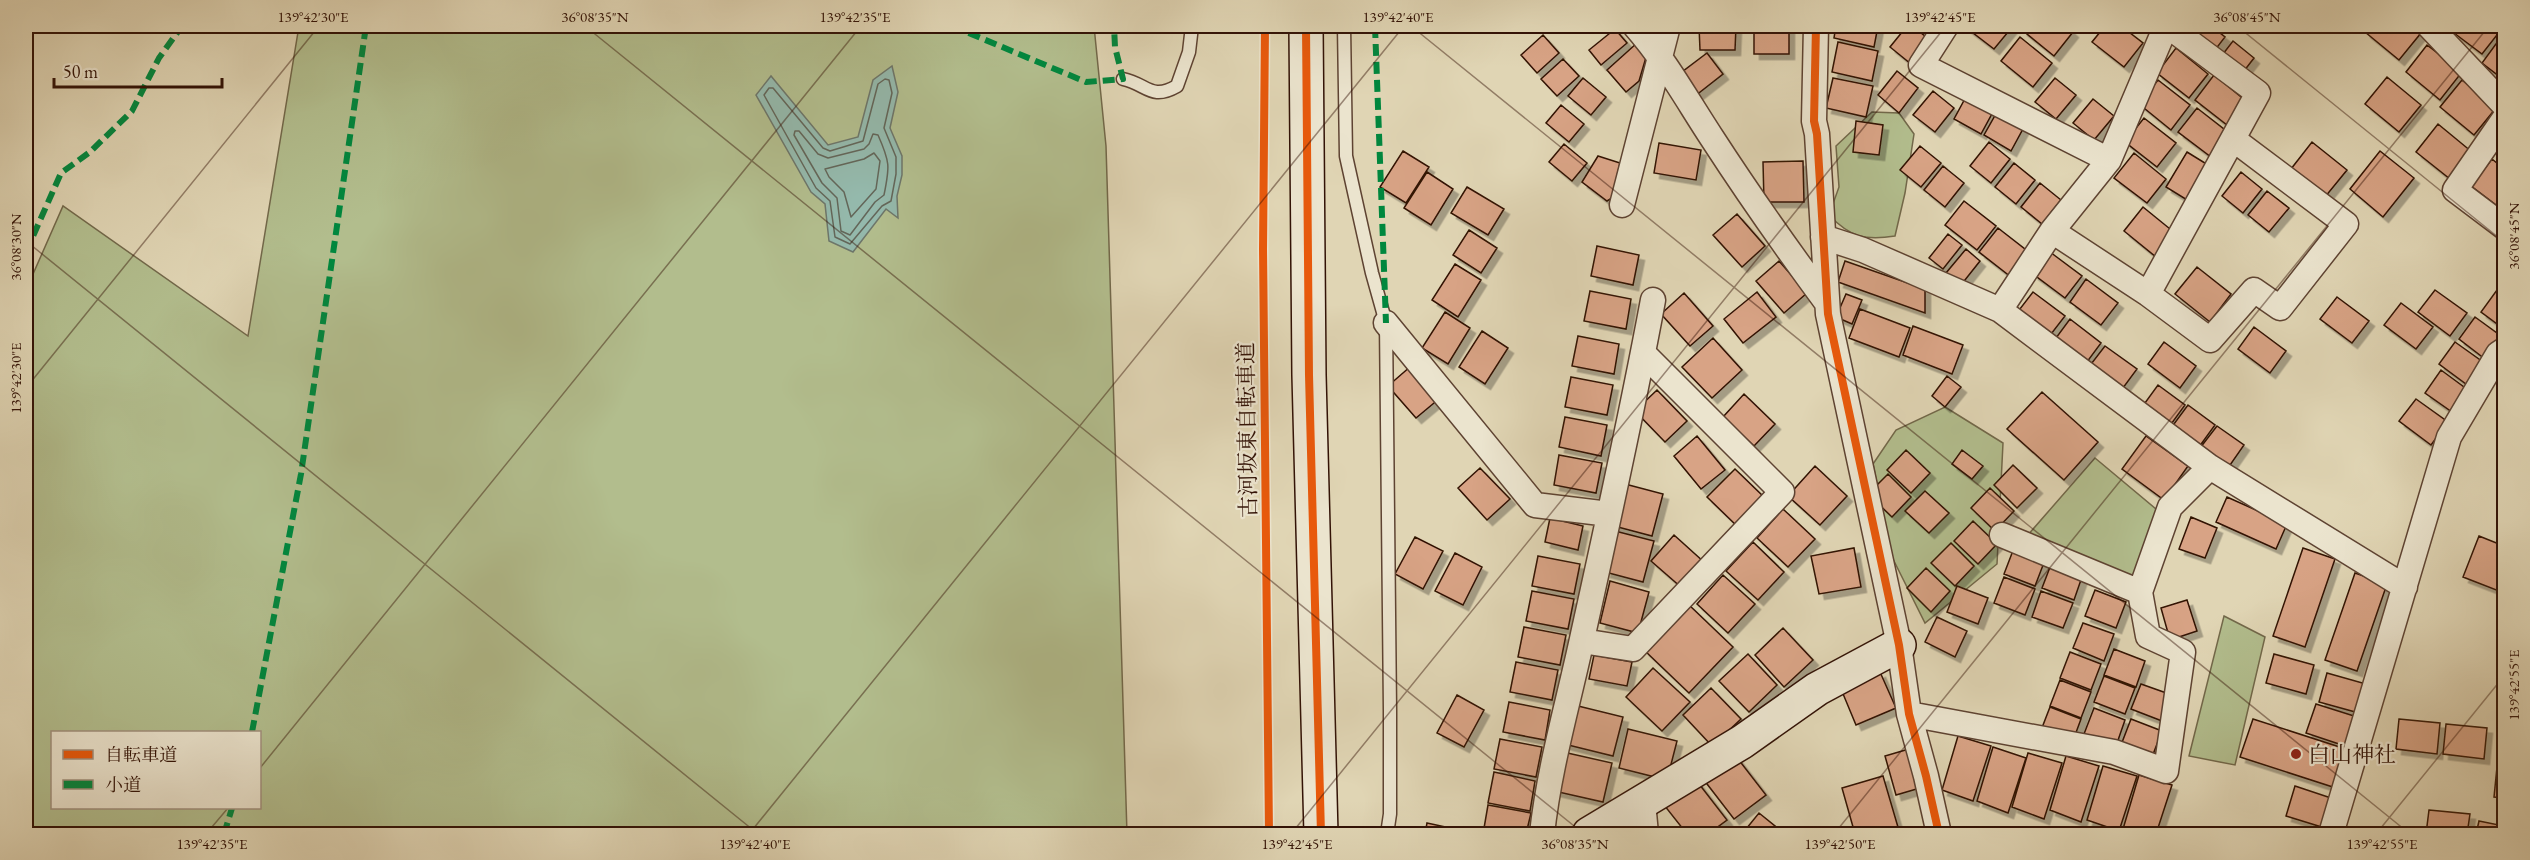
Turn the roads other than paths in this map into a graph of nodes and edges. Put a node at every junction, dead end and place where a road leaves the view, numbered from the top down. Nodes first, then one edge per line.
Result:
1 (1192, 26) edge
2 (1306, 26) edge
3 (1344, 26) edge
4 (1635, 26) edge
5 (1668, 26) edge
6 (1816, 26) edge
7 (1946, 26) edge
8 (2167, 26) edge
9 (2429, 26) edge
10 (1661, 55) junction
11 (1123, 79) dead end
12 (2505, 105) edge
13 (2505, 119) edge
14 (2233, 139) junction
15 (2109, 160) junction
16 (1622, 205) dead end
17 (2505, 227) edge
18 (2052, 231) junction
19 (1823, 237) junction
20 (2148, 294) junction
21 (1653, 300) dead end
22 (1827, 303) junction
23 (2000, 310) junction
24 (1386, 323) junction
25 (2505, 350) edge
26 (1643, 353) junction
27 (2210, 467) junction
28 (1609, 514) junction
29 (2002, 535) dead end
30 (2405, 587) junction
31 (2140, 592) junction
32 (1582, 641) junction
33 (1899, 645) junction
34 (1909, 714) junction
35 (1643, 802) junction
36 (1321, 834) edge
37 (1387, 834) edge
38 (1542, 834) edge
39 (1589, 834) edge
40 (1646, 834) edge
41 (1939, 834) edge
42 (2331, 834) edge

1 - 11 lane
2 - 36 street
3 - 24 lane
4 - 10 street
5 - 10 street
6 - 19 street
7 - 15 street
8 - 14 street
8 - 15 street
9 - 12 street
10 - 16 street
10 - 22 street
13 - 17 street
14 - 20 street
14 - 20 street
15 - 18 street
18 - 20 street
18 - 23 street
19 - 22 street
19 - 23 street
21 - 26 street
22 - 33 street
23 - 27 street
24 - 28 street
24 - 37 lane
25 - 30 street
26 - 28 street
26 - 32 street
27 - 30 street
27 - 31 street
28 - 32 street
29 - 31 street
30 - 42 street
31 - 34 street
32 - 38 street
33 - 34 street
33 - 35 street
34 - 41 street
35 - 39 street
35 - 40 street

